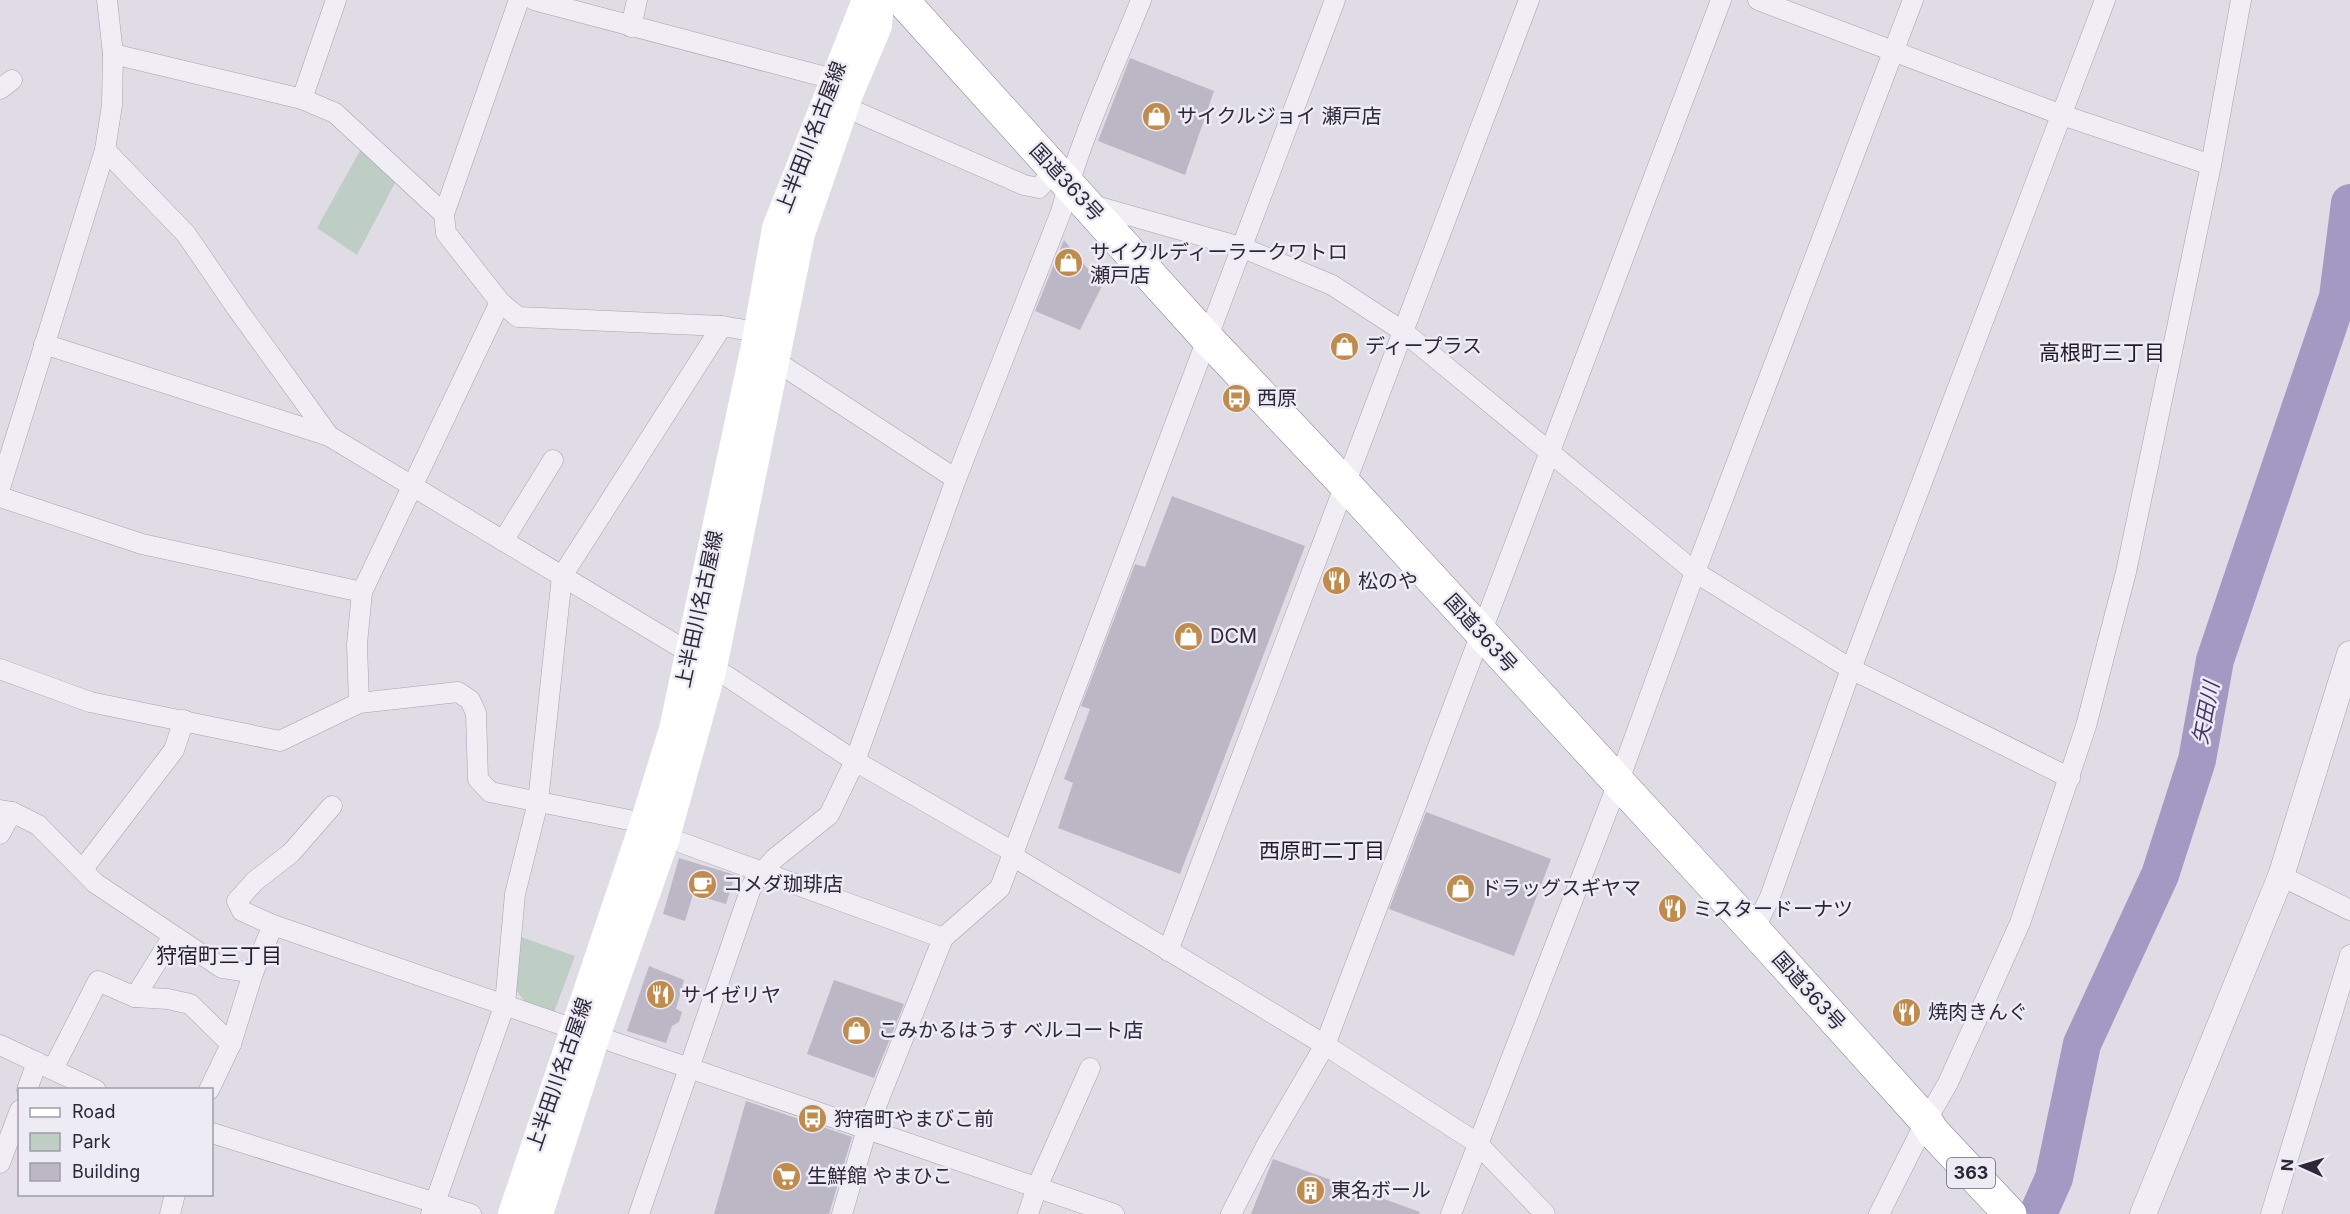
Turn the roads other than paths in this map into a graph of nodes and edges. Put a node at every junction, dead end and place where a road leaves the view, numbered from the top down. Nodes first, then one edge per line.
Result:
1 (107, 0) edge
2 (336, 0) edge
3 (519, 0) edge
4 (534, 0) edge
5 (637, 0) edge
6 (866, 0) edge
7 (880, 0) edge
8 (902, 0) edge
9 (1141, 0) edge
10 (1335, 0) edge
11 (1529, 0) edge
12 (1721, 0) edge
13 (1758, 0) edge
14 (1913, 0) edge
15 (2105, 0) edge
16 (2241, 0) edge
17 (632, 27) junction
18 (1894, 51) junction
19 (113, 54) junction
20 (833, 80) junction
21 (302, 99) junction
22 (844, 107) junction
23 (2062, 115) junction
24 (105, 150) junction
25 (2211, 165) junction
26 (1070, 185) junction
27 (444, 214) junction
28 (1242, 247) junction
29 (500, 302) junction
30 (722, 327) junction
31 (757, 332) junction
32 (1404, 332) junction
33 (1206, 337) junction
34 (44, 344) junction
35 (774, 360) junction
36 (329, 436) junction
37 (1549, 450) junction
38 (553, 460) dead end
39 (956, 479) junction
40 (1344, 483) junction
41 (414, 486) junction
42 (0, 488) edge
43 (0, 497) edge
44 (503, 541) junction
45 (1695, 572) junction
46 (562, 576) junction
47 (362, 592) junction
48 (1481, 633) junction
49 (2350, 654) edge
50 (701, 660) junction
51 (0, 669) edge
52 (1851, 669) junction
53 (359, 703) junction
54 (184, 720) junction
55 (855, 760) junction
56 (2070, 778) junction
57 (1618, 783) junction
58 (538, 802) junction
59 (332, 806) dead end
60 (6, 811) edge
61 (655, 830) junction
62 (0, 834) edge
63 (1013, 852) junction
64 (83, 869) junction
65 (761, 871) junction
66 (2281, 876) junction
67 (2350, 910) edge
68 (273, 925) junction
69 (1754, 930) junction
70 (173, 936) junction
71 (943, 938) junction
72 (1168, 951) junction
73 (2350, 955) edge
74 (254, 973) junction
75 (135, 997) junction
76 (506, 1004) junction
77 (585, 1033) junction
78 (231, 1044) junction
79 (0, 1045) edge
80 (1325, 1045) junction
81 (45, 1065) junction
82 (689, 1067) junction
83 (1090, 1068) dead end
84 (28, 1088) edge
85 (94, 1088) edge
86 (209, 1088) edge
87 (18, 1115) edge
88 (1930, 1126) junction
89 (867, 1129) junction
90 (213, 1133) edge
91 (1477, 1143) junction
92 (0, 1163) edge
93 (1037, 1187) junction
94 (174, 1196) edge
95 (433, 1208) edge
96 (170, 1214) edge
97 (471, 1214) edge
98 (512, 1214) edge
99 (539, 1214) edge
100 (639, 1214) edge
101 (842, 1214) edge
102 (1028, 1214) edge
103 (1114, 1214) edge
104 (1231, 1214) edge
105 (1450, 1214) edge
106 (1545, 1214) edge
107 (1879, 1214) edge
108 (2010, 1214) edge
109 (2143, 1214) edge
110 (2271, 1214) edge

1 - 19 street
2 - 21 street
3 - 27 street
4 - 17 street
5 - 17 street
6 - 20 main road, 上半田川名古屋線
7 - 22 main road, 上半田川名古屋線
8 - 26 highway, 国道363号 / 363
9 - 26 street
10 - 28 street
11 - 32 street
12 - 37 street
13 - 18 street
14 - 18 street
15 - 23 street
16 - 25 street
17 - 20 street
18 - 23 street
18 - 45 street
19 - 21 street
19 - 24 street
20 - 31 main road, 上半田川名古屋線
21 - 27 street
22 - 26 street
22 - 35 main road, 上半田川名古屋線
23 - 25 street
23 - 52 street
24 - 34 street
24 - 36 street
25 - 56 street
26 - 28 street
26 - 33 highway, 国道363号 / 363
26 - 39 street
27 - 29 street
28 - 32 street
28 - 33 street
29 - 30 street
29 - 41 street
30 - 31 street
30 - 46 street
31 - 50 main road, 上半田川名古屋線
32 - 37 street
32 - 40 street
33 - 40 highway, 国道363号 / 363
33 - 63 street
34 - 36 street
34 - 42 street
35 - 39 street
35 - 50 main road, 上半田川名古屋線
36 - 41 street
37 - 45 street
37 - 48 street
38 - 44 street
39 - 55 street
40 - 48 highway, 国道363号 / 363
40 - 72 street
41 - 44 street
41 - 47 street
43 - 47 street
44 - 46 street
45 - 52 street
45 - 57 street
46 - 50 street
46 - 58 street
47 - 53 street
48 - 57 highway, 国道363号 / 363
48 - 80 street
49 - 66 street
50 - 55 street
50 - 61 main road, 上半田川名古屋線
51 - 54 street
52 - 56 street
52 - 69 street
53 - 54 street
53 - 58 street
54 - 64 street
55 - 63 street
55 - 65 street
56 - 88 street
57 - 69 highway, 国道363号 / 363
57 - 91 street
58 - 61 street
58 - 76 street
59 - 68 street
60 - 62 street
60 - 64 street
61 - 65 street
61 - 77 main road, 上半田川名古屋線
63 - 71 street
63 - 72 street
64 - 70 street
65 - 71 street
65 - 82 street
66 - 67 street
66 - 109 street
68 - 74 street
68 - 76 street
69 - 88 highway, 国道363号 / 363
70 - 74 street
70 - 75 street
71 - 89 street
72 - 80 street
73 - 110 street
74 - 78 street
75 - 78 street
75 - 81 street
76 - 77 street
76 - 95 street
77 - 82 street
77 - 98 main road, 上半田川名古屋線
77 - 99 main road, 上半田川名古屋線
78 - 86 street
79 - 81 street
80 - 91 street
80 - 104 street
81 - 84 street
81 - 85 street
82 - 89 street
82 - 100 street
83 - 93 street
87 - 92 street
88 - 107 street
88 - 108 highway, 国道363号 / 363
89 - 93 street
89 - 101 street
90 - 95 street
91 - 105 street
91 - 106 street
93 - 102 street
93 - 103 street
94 - 96 street
95 - 97 street

